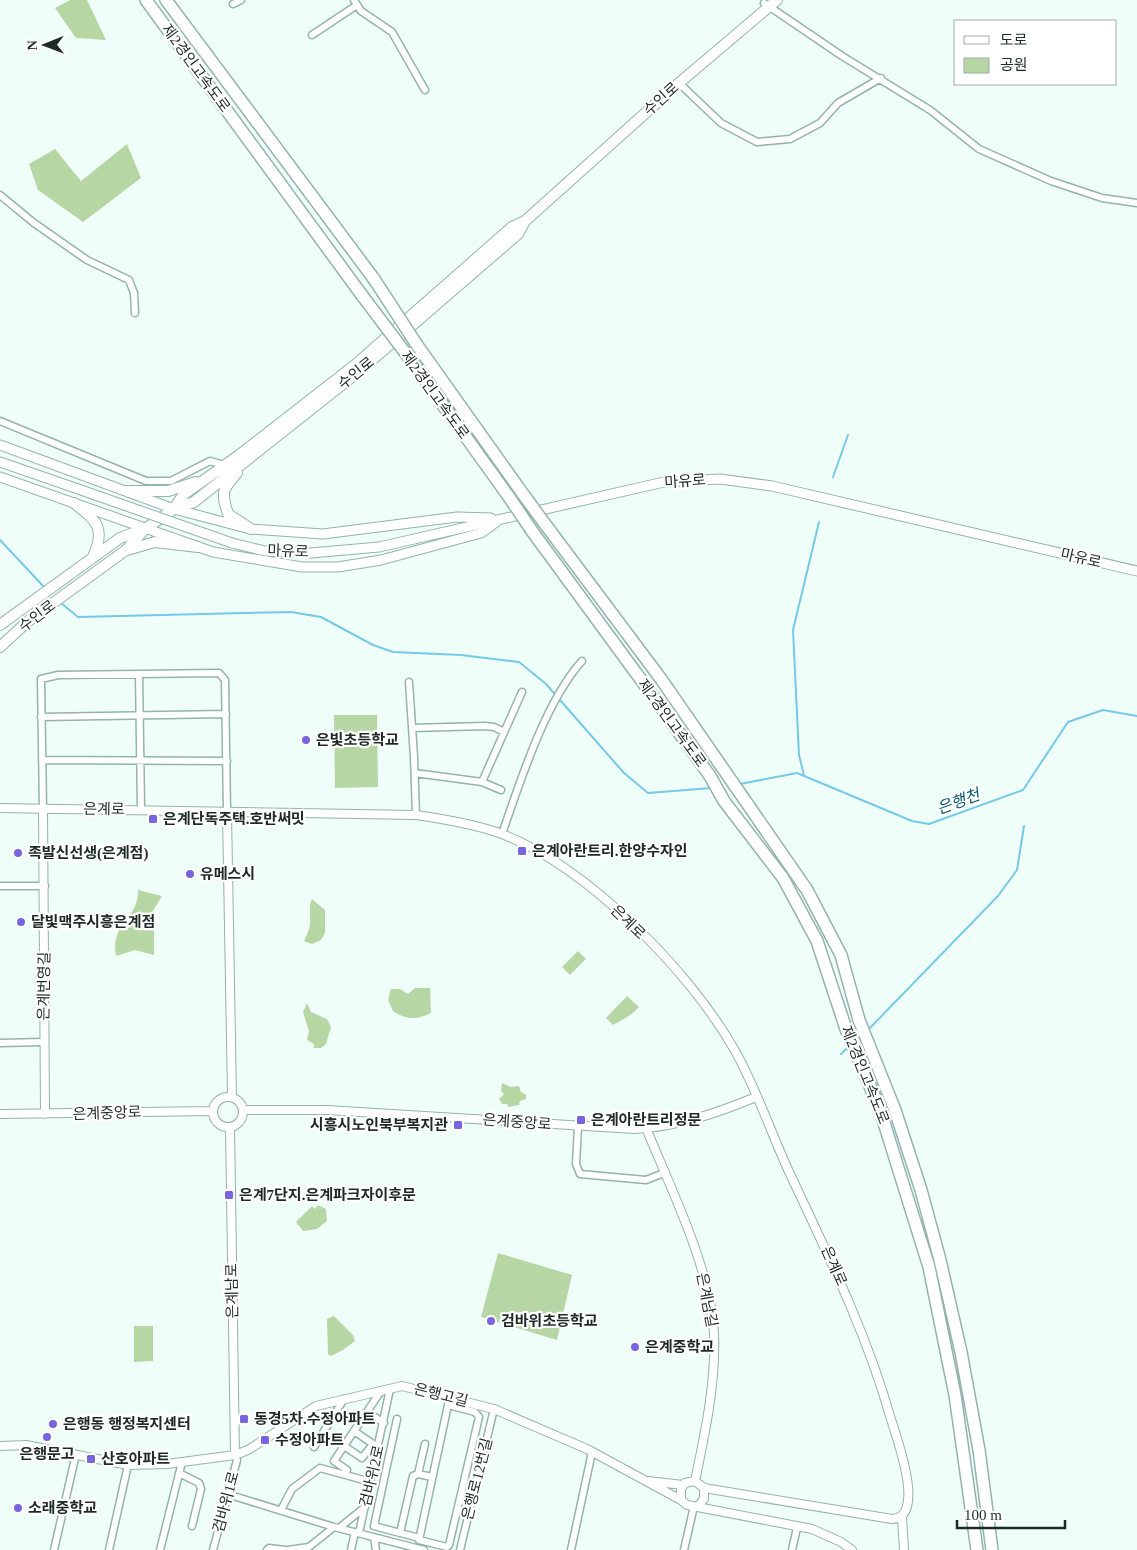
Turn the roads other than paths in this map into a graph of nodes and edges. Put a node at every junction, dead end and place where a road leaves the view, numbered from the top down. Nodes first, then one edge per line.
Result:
1 (141, 0) edge
2 (166, 0) edge
3 (170, 0) edge
4 (241, 0) edge
5 (777, 0) edge
6 (356, 2) edge
7 (149, 4) edge
8 (234, 4) dead end
9 (766, 5) junction
10 (180, 19) junction
11 (312, 35) dead end
12 (881, 78) junction
13 (679, 83) junction
14 (426, 90) dead end
15 (0, 195) edge
16 (1137, 202) edge
17 (526, 221) junction
18 (136, 313) dead end
19 (0, 421) edge
20 (0, 445) edge
21 (255, 453) junction
22 (0, 462) edge
23 (224, 465) junction
24 (0, 477) edge
25 (206, 478) junction
26 (128, 491) junction
27 (74, 503) junction
28 (174, 509) junction
29 (501, 519) junction
30 (145, 529) junction
31 (251, 529) junction
32 (198, 547) junction
33 (126, 550) junction
34 (93, 557) junction
35 (1137, 571) edge
36 (0, 625) edge
37 (0, 647) edge
38 (582, 661) dead end
39 (139, 674) junction
40 (409, 682) dead end
41 (522, 692) dead end
42 (226, 714) junction
43 (139, 716) junction
44 (41, 718) junction
45 (412, 728) junction
46 (504, 732) junction
47 (42, 760) junction
48 (140, 760) junction
49 (227, 761) junction
50 (415, 773) junction
51 (482, 782) junction
52 (501, 790) dead end
53 (0, 808) edge
54 (43, 809) junction
55 (141, 809) junction
56 (227, 812) junction
57 (416, 815) junction
58 (502, 834) junction
59 (0, 886) edge
60 (45, 886) junction
61 (43, 1042) junction
62 (0, 1043) edge
63 (232, 1097) junction
64 (756, 1097) junction
65 (244, 1110) junction
66 (213, 1111) junction
67 (0, 1114) edge
68 (45, 1114) junction
69 (578, 1126) junction
70 (230, 1127) junction
71 (646, 1128) junction
72 (664, 1174) junction
73 (390, 1389) junction
74 (381, 1391) junction
75 (344, 1399) junction
76 (449, 1401) junction
77 (494, 1409) junction
78 (367, 1412) junction
79 (397, 1419) dead end
80 (384, 1423) junction
81 (354, 1431) junction
82 (425, 1444) dead end
83 (0, 1446) edge
84 (314, 1446) dead end
85 (344, 1446) junction
86 (376, 1446) junction
87 (592, 1452) junction
88 (76, 1454) junction
89 (236, 1455) junction
90 (182, 1462) junction
91 (128, 1465) junction
92 (347, 1470) dead end
93 (179, 1473) junction
94 (418, 1474) junction
95 (432, 1477) junction
96 (644, 1481) junction
97 (695, 1481) junction
98 (371, 1482) junction
99 (683, 1485) junction
100 (704, 1488) junction
101 (227, 1494) junction
102 (681, 1500) junction
103 (696, 1506) junction
104 (365, 1507) junction
105 (282, 1510) junction
106 (902, 1517) junction
107 (192, 1526) dead end
108 (337, 1528) junction
109 (797, 1528) junction
110 (357, 1532) junction
111 (400, 1533) junction
112 (374, 1537) junction
113 (419, 1538) junction
114 (408, 1548) edge
115 (54, 1550) edge
116 (109, 1550) edge
117 (160, 1550) edge
118 (212, 1550) edge
119 (267, 1550) edge
120 (287, 1550) edge
121 (351, 1550) edge
122 (376, 1550) edge
123 (424, 1550) edge
124 (460, 1550) edge
125 (571, 1550) edge
126 (684, 1550) edge
127 (792, 1550) edge
128 (852, 1550) edge
129 (904, 1550) edge
130 (977, 1550) edge
131 (992, 1550) edge

1 - 7 highway, 제2경인고속도로
2 - 10 highway, 제2경인고속도로
3 - 10 highway
4 - 8 street
5 - 9 main road, 수인로
6 - 11 street
6 - 14 street
7 - 130 highway, 제2경인고속도로, bridge
9 - 12 street
9 - 13 main road, 수인로
10 - 131 highway, 제2경인고속도로, bridge
12 - 13 street
12 - 16 street
13 - 17 main road, 수인로
15 - 18 street
17 - 21 main road, 수인로
17 - 23 main road, 수인로
19 - 23 street
20 - 26 main road
21 - 28 main road, 수인로
21 - 31 main road
22 - 29 main road, 마유로, bridge
23 - 25 main road, 수인로
24 - 27 main road
25 - 26 main road
25 - 28 main road, 수인로
26 - 28 main road
27 - 30 main road
27 - 34 main road
28 - 30 main road, 수인로
28 - 31 main road
29 - 31 main road
29 - 32 main road
29 - 35 main road, 마유로
30 - 32 main road
30 - 33 main road, 수인로
30 - 34 main road, 수인로
32 - 33 main road
33 - 37 main road, 수인로
34 - 36 main road, 수인로
38 - 58 street
39 - 42 street
39 - 43 street
39 - 44 street
40 - 45 street
41 - 46 street
42 - 43 street
42 - 49 street
43 - 44 street
43 - 48 street
44 - 47 street
45 - 46 street
45 - 50 street
46 - 51 street
47 - 48 street
47 - 54 street
48 - 49 street
48 - 55 street
49 - 56 street
50 - 51 street
50 - 57 street
51 - 52 street
53 - 54 street, 은계로
54 - 55 street, 은계로
54 - 60 street, 은계번영길
55 - 56 street, 은계로
56 - 57 street, 은계로
56 - 63 street
57 - 58 street, 은계로
58 - 64 street, 은계로
59 - 60 street
60 - 61 street, 은계번영길
61 - 62 street, 은계번영길
61 - 68 street, 은계번영길
63 - 65 street
63 - 66 street
64 - 71 street, 은계중앙로
64 - 106 street, 은계로
65 - 69 street, 은계중앙로
65 - 70 street
66 - 68 street, 은계중앙로
66 - 70 street
67 - 68 street, 은계중앙로
69 - 71 street, 은계중앙로
69 - 72 street
70 - 89 street, 은계남로
71 - 72 street, 은계남길
72 - 97 street, 은계남길
73 - 74 street, 은행고길
73 - 76 street, 은행고길
73 - 80 street, 검바위2로
74 - 75 street, 은행고길
74 - 78 street
75 - 84 street
75 - 89 street, 은행고길
76 - 77 street, 은행고길
76 - 95 street
76 - 113 street
77 - 87 street, 은행고길
77 - 124 street, 은행로12번길
78 - 80 street
78 - 81 street
79 - 111 street
80 - 86 street, 검바위2로
81 - 85 street
81 - 86 street
82 - 94 street
83 - 88 street, 은행고길
85 - 86 street
85 - 92 street
86 - 98 street, 검바위2로
87 - 96 street, 은행고길
87 - 125 street
88 - 91 street, 은행고길
88 - 115 street
89 - 90 street, 은행고길
89 - 101 street, 검바위1로
90 - 91 street, 은행고길
90 - 93 street
91 - 116 street
93 - 107 street
93 - 117 street
94 - 95 street
94 - 111 street
95 - 113 street
96 - 99 street, 은행고길
96 - 102 street, 은행고길
97 - 99 street, 은행고길
97 - 100 street
98 - 104 street, 검바위2로
98 - 105 street
99 - 102 street
100 - 103 street
100 - 106 street
101 - 105 street
101 - 118 street, 검바위1로
102 - 103 street, 은행고길
103 - 109 street, 은행고길
103 - 126 street
104 - 108 street
104 - 110 street, 검바위2로
105 - 108 street
106 - 129 street
108 - 110 street
108 - 120 street
109 - 127 street
109 - 128 street, 은행고길
110 - 112 street
110 - 121 street, 검바위2로
111 - 113 street
112 - 114 street
112 - 122 street
114 - 123 street
119 - 120 street

